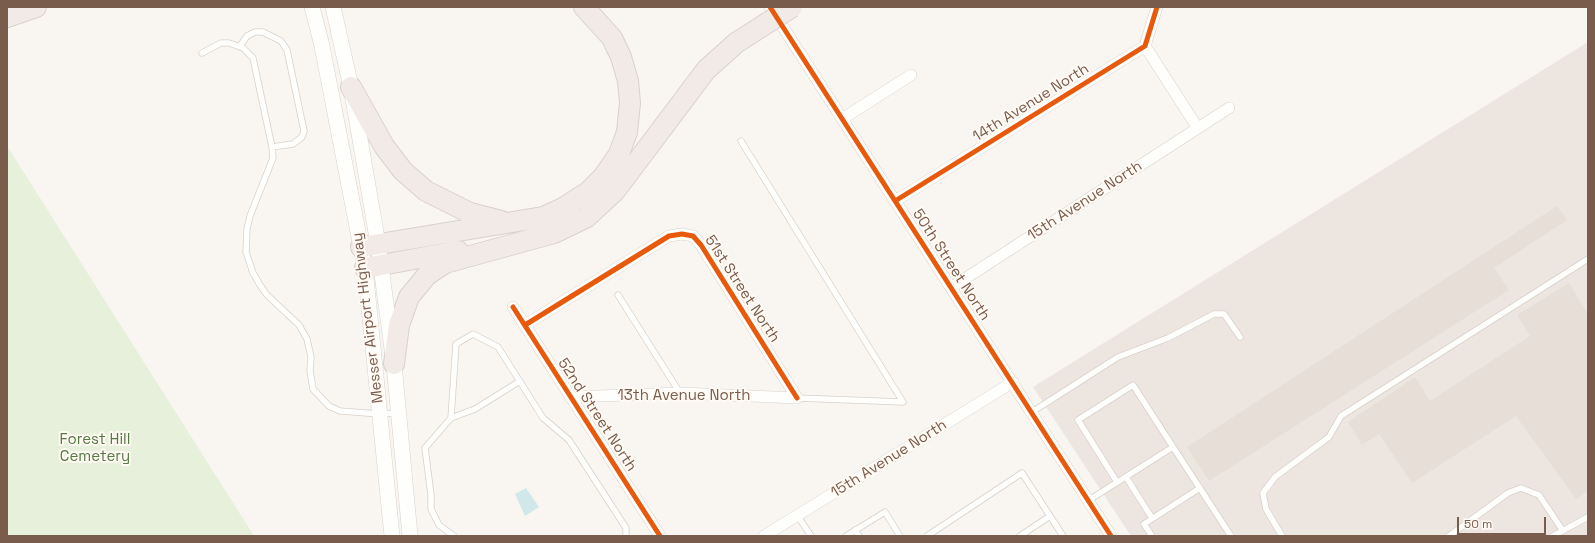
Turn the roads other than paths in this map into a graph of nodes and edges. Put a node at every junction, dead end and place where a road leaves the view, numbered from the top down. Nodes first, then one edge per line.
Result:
1 (36, 7) edge
2 (312, 7) edge
3 (333, 7) edge
4 (584, 7) edge
5 (770, 7) edge
6 (792, 7) edge
7 (1157, 7) edge
8 (7, 17) edge
9 (240, 46) junction
10 (1145, 46) junction
11 (202, 53) dead end
12 (911, 75) dead end
13 (351, 87) junction
14 (1229, 108) dead end
15 (842, 119) junction
16 (1198, 128) junction
17 (741, 141) dead end
18 (272, 147) junction
19 (895, 201) junction
20 (509, 223) junction
21 (554, 233) junction
22 (370, 245) junction
23 (1588, 259) edge
24 (373, 267) junction
25 (952, 287) junction
26 (618, 295) dead end
27 (513, 307) dead end
28 (525, 325) junction
29 (1240, 337) dead end
30 (394, 364) junction
31 (520, 381) junction
32 (1013, 382) junction
33 (680, 393) junction
34 (571, 397) junction
35 (797, 398) junction
36 (1032, 412) junction
37 (399, 413) junction
38 (380, 414) junction
39 (451, 418) junction
40 (1173, 447) junction
41 (1126, 477) junction
42 (1117, 482) junction
43 (1200, 488) junction
44 (1089, 500) junction
45 (798, 515) junction
46 (1050, 516) junction
47 (1588, 517) edge
48 (1152, 518) junction
49 (855, 530) junction
50 (1564, 531) junction
51 (392, 536) edge
52 (410, 536) edge
53 (454, 536) edge
54 (626, 536) edge
55 (660, 536) edge
56 (764, 536) edge
57 (811, 536) edge
58 (846, 536) edge
59 (859, 536) edge
60 (900, 536) edge
61 (927, 536) edge
62 (1020, 536) edge
63 (1063, 536) edge
64 (1111, 536) edge
65 (1152, 536) edge
66 (1231, 536) edge
67 (1282, 536) edge
68 (1449, 536) edge
69 (1553, 536) edge

1 - 8 highway
2 - 22 main road, Messer Airport Highway
3 - 13 main road, Messer Airport Highway
4 - 20 highway
5 - 15 street, 50th Street North
6 - 21 highway, bridge
7 - 10 street
9 - 11 lane
9 - 18 lane
9 - 18 lane
10 - 16 street
10 - 19 street, 14th Avenue North
12 - 15 street
13 - 20 highway
13 - 22 main road, Messer Airport Highway
14 - 16 street, 15th Avenue North
15 - 19 street, 50th Street North
16 - 25 street, 15th Avenue North
17 - 35 lane
18 - 38 lane
19 - 25 street, 50th Street North
20 - 22 highway
21 - 24 highway
21 - 30 highway
22 - 24 main road, Messer Airport Highway
23 - 67 lane
24 - 30 main road, Messer Airport Highway
24 - 38 main road, Messer Airport Highway
25 - 32 street, 50th Street North
26 - 33 lane
27 - 28 street, 52nd Street North
28 - 34 street, 52nd Street North
28 - 35 street, 51st Street North
29 - 36 lane
30 - 37 main road, Messer Airport Highway
31 - 39 lane
31 - 39 lane
31 - 54 lane
32 - 36 street, 50th Street North
32 - 45 street, 15th Avenue North
33 - 34 street, 13th Avenue North
33 - 35 street, 13th Avenue North
34 - 55 street, 52nd Street North
36 - 44 street, 50th Street North
37 - 38 lane
37 - 52 main road, Messer Airport Highway
38 - 51 main road, Messer Airport Highway
39 - 53 lane
40 - 41 lane
40 - 42 lane
40 - 43 lane
41 - 42 lane
41 - 48 lane
42 - 44 lane
43 - 48 lane
43 - 66 lane
44 - 64 street, 50th Street North
45 - 56 street, 15th Avenue North
45 - 57 lane
46 - 61 lane
46 - 62 lane
46 - 63 lane
47 - 50 lane
48 - 65 lane
49 - 58 lane
49 - 59 lane
49 - 60 lane
50 - 68 lane
50 - 69 lane

